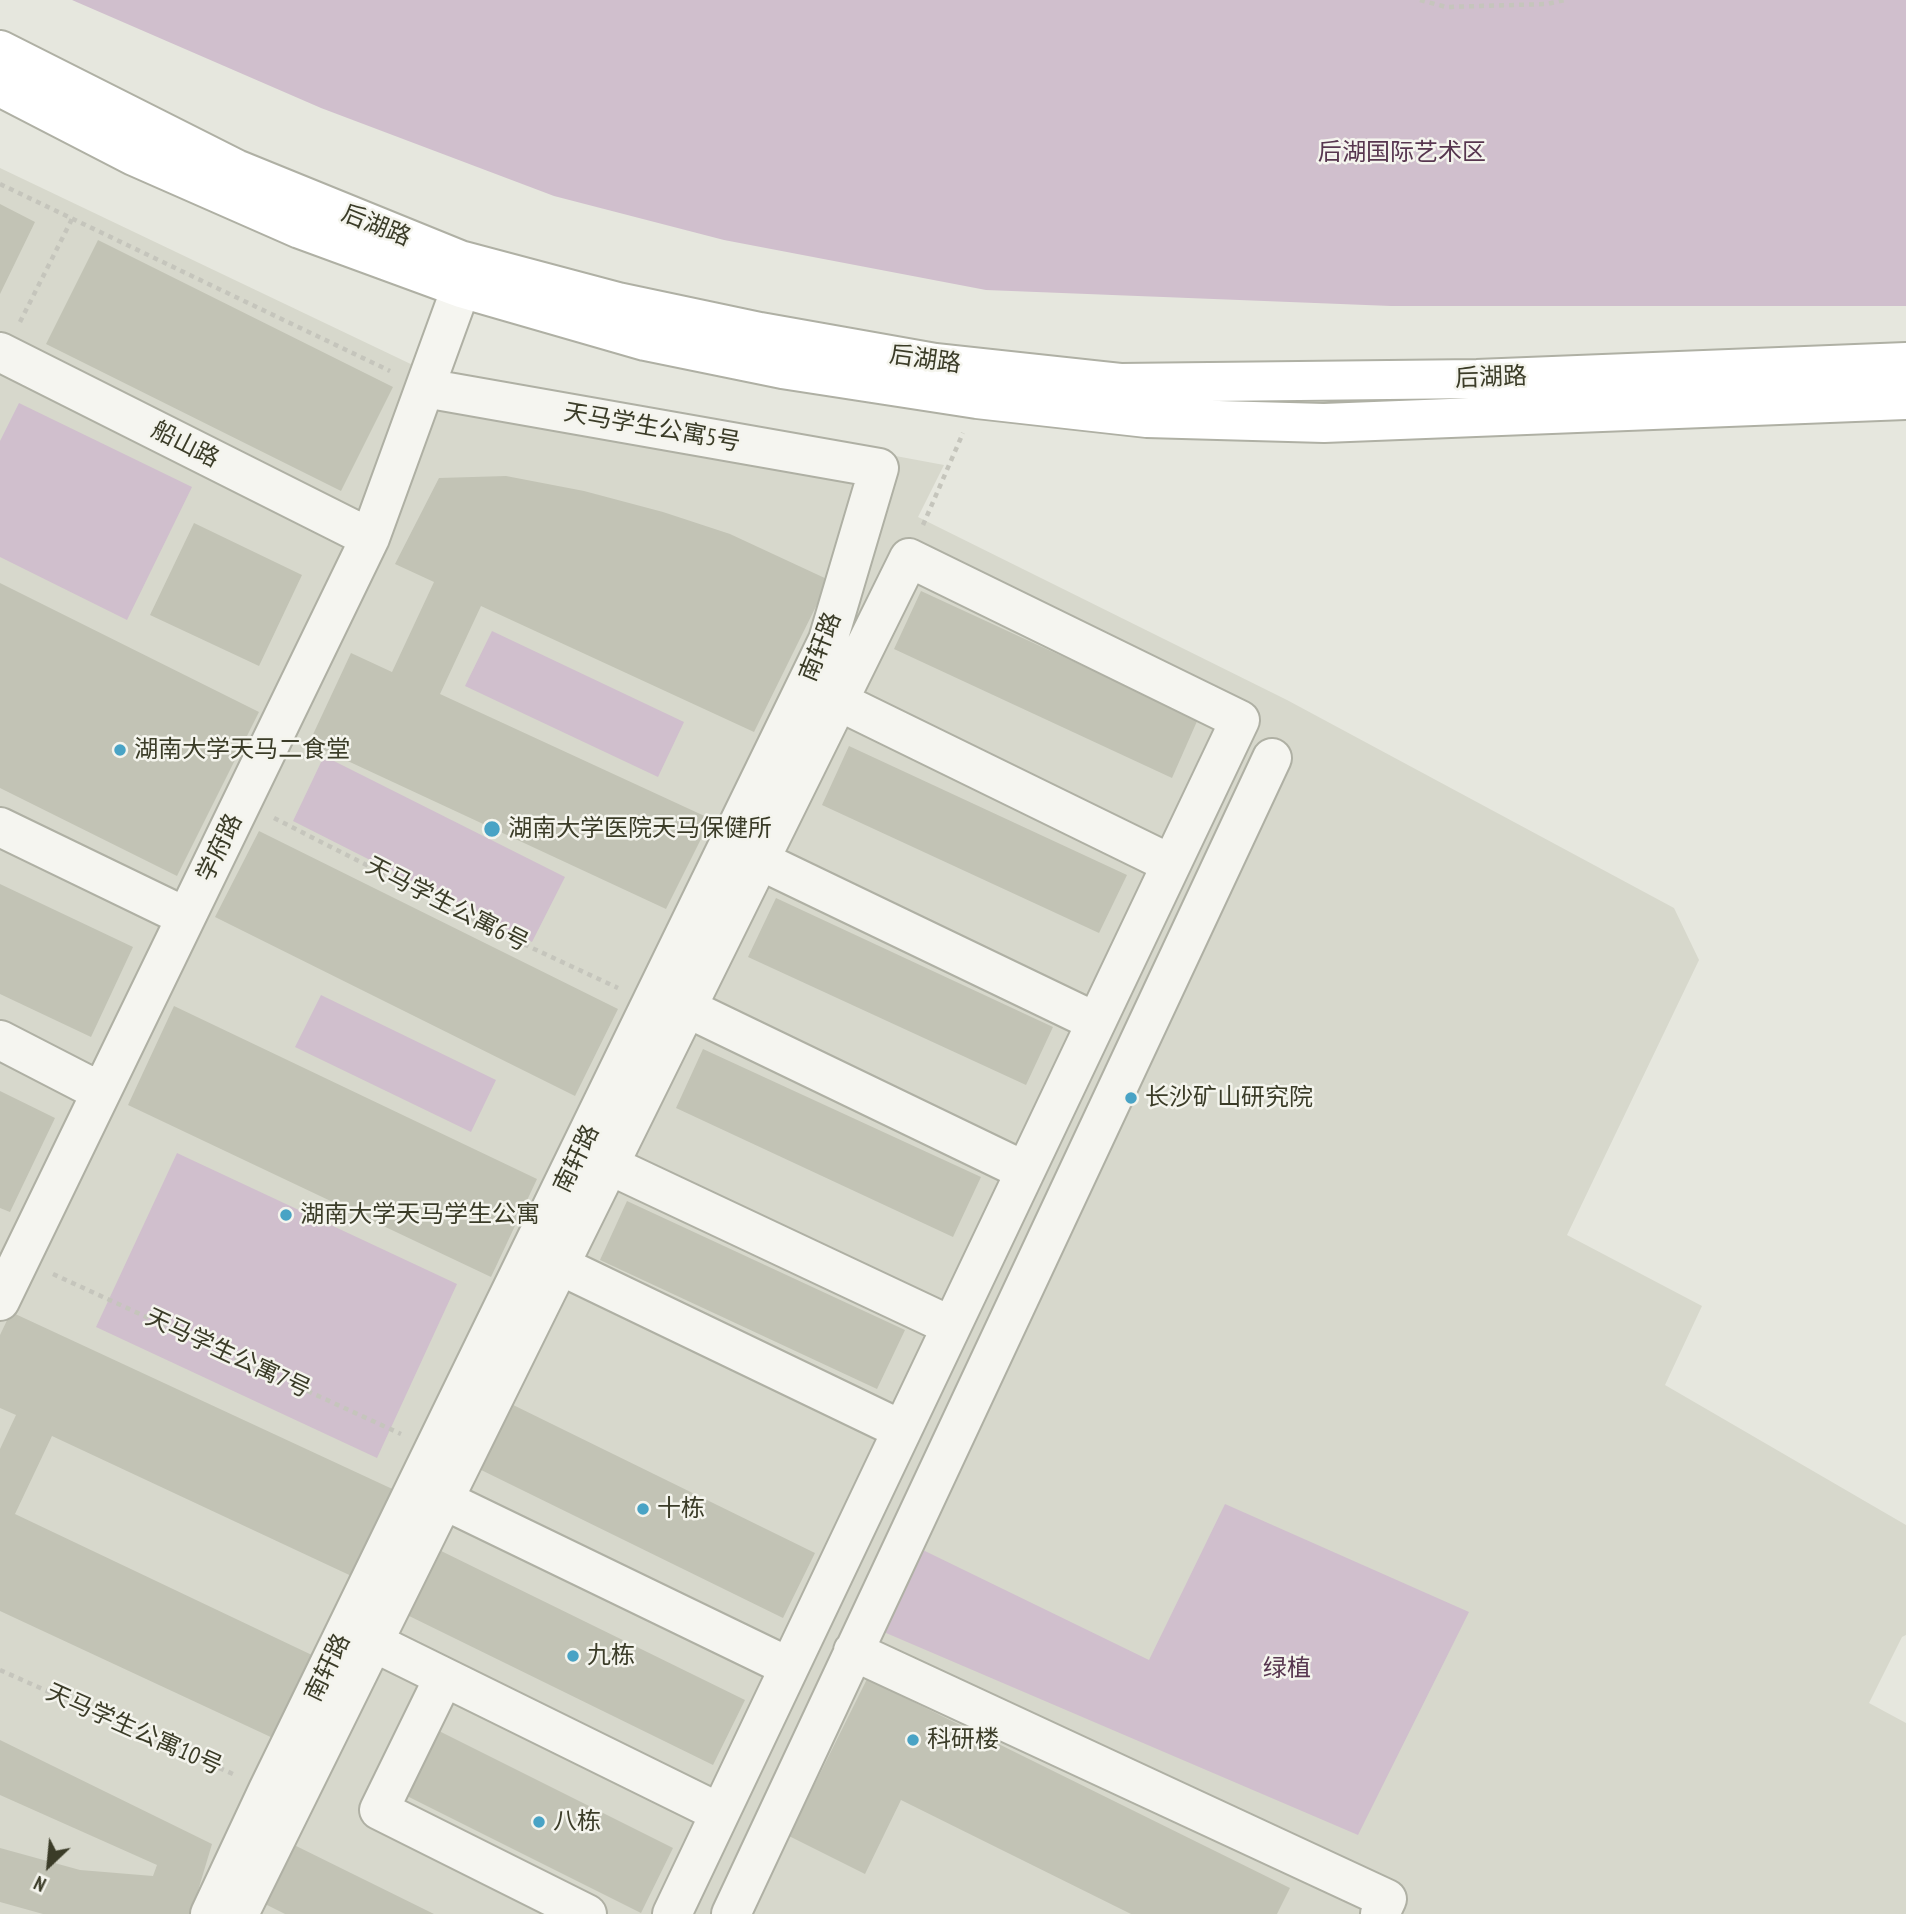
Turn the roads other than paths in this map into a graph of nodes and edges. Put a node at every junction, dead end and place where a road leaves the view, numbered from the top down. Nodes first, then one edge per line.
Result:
1 (0, 50) edge
2 (0, 87) edge
3 (461, 289) junction
4 (1, 356) edge
5 (1906, 362) edge
6 (425, 388) junction
7 (1906, 400) edge
8 (879, 468) joint
9 (370, 538) junction
10 (838, 702) junction
11 (1272, 758) dead end
12 (0, 827) edge
13 (759, 860) junction
14 (1171, 864) junction
15 (186, 918) junction
16 (670, 1006) junction
17 (1096, 1022) junction
18 (0, 1040) edge
19 (101, 1092) junction
20 (609, 1165) junction
21 (1025, 1171) junction
22 (10, 1254) edge
23 (559, 1265) junction
24 (0, 1301) edge
25 (951, 1326) junction
26 (902, 1430) junction
27 (444, 1500) junction
28 (373, 1642) junction
29 (853, 1651) junction
30 (789, 1667) junction
31 (444, 1677) junction
32 (720, 1813) junction
33 (210, 1914) edge
34 (239, 1914) edge
35 (587, 1914) edge
36 (672, 1914) edge
37 (731, 1914) edge
38 (1380, 1914) edge

1 - 5 main road, 后湖路
2 - 3 main road, 后湖路
3 - 6 street, 学府路
3 - 7 main road, 后湖路
4 - 9 street, 船山路
6 - 8 street, 天马学生公寓5号
6 - 9 street, 学府路
8 - 16 street, 南轩路
9 - 15 street, 学府路
10 - 13 street
10 - 14 street
10 - 14 street
11 - 29 street
12 - 15 street
13 - 16 street
13 - 17 street
14 - 17 street
15 - 19 street, 学府路
16 - 20 street
16 - 21 street
16 - 33 street, 南轩路
17 - 21 street
18 - 19 street
19 - 22 street, 学府路
20 - 23 street
20 - 25 street
21 - 25 street
22 - 24 street, 学府路
23 - 26 street
23 - 27 street
25 - 26 street
26 - 30 street
27 - 28 street
27 - 30 street
28 - 31 street
28 - 34 street
29 - 37 street
29 - 38 street
30 - 32 street
31 - 32 street
31 - 35 street
32 - 36 street

